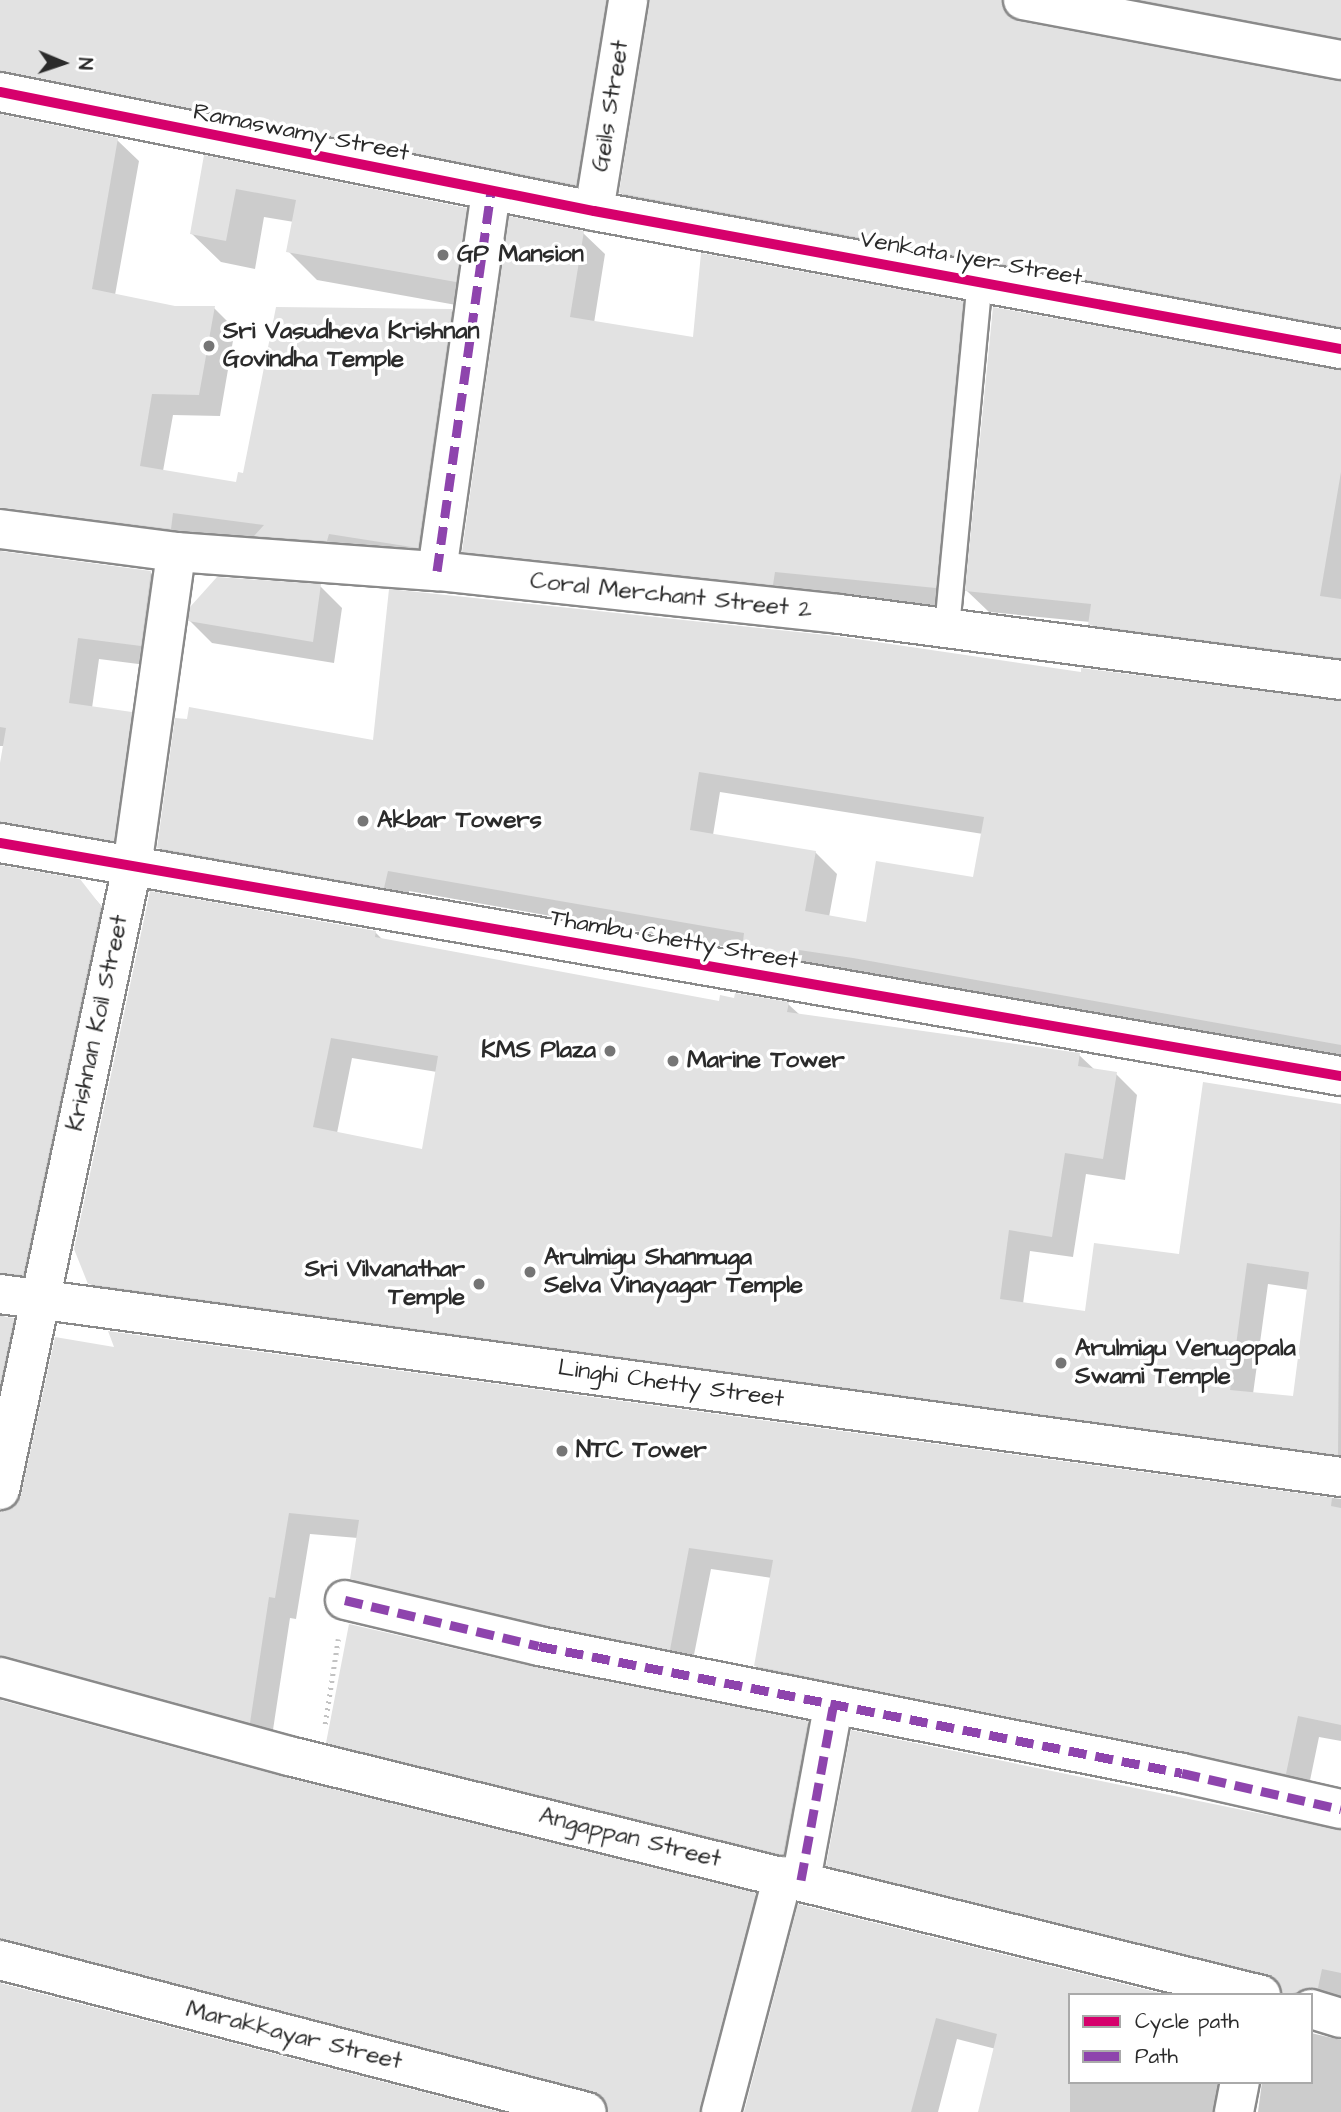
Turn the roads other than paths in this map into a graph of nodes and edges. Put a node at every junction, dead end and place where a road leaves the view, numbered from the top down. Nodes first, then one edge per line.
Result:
1 (628, 0) edge
2 (1023, 0) edge
3 (1341, 60) edge
4 (0, 92) edge
5 (491, 191) junction
6 (594, 211) junction
7 (980, 282) junction
8 (1341, 349) edge
9 (0, 529) edge
10 (176, 552) junction
11 (436, 571) junction
12 (947, 628) junction
13 (1341, 680) edge
14 (0, 843) edge
15 (132, 867) junction
16 (1341, 1076) edge
17 (0, 1294) edge
18 (37, 1300) junction
19 (1341, 1476) edge
20 (0, 1490) edge
21 (345, 1600) road end
22 (0, 1676) edge
23 (833, 1707) junction
24 (1341, 1809) edge
25 (792, 1878) junction
26 (0, 1960) edge
27 (1252, 1993) edge
28 (1313, 2010) edge
29 (1341, 2018) edge
30 (1240, 2084) edge
31 (587, 2112) edge
32 (721, 2112) edge
33 (1234, 2112) edge

1 - 6 street, Geils Street
2 - 3 street
4 - 5 street, Ramaswamy Street
5 - 6 street, Ramaswamy Street
5 - 11 street
6 - 7 street, Venkata Iyer Street
7 - 8 street, Venkata Iyer Street
7 - 12 lane
9 - 10 street, Coral Merchant Street 2
10 - 11 street, Coral Merchant Street 2
10 - 15 street, Krishnan Koil Street
11 - 12 street, Coral Merchant Street 2
12 - 13 street, Coral Merchant Street 2
14 - 15 street, Thambu Chetty Street
15 - 16 street, Thambu Chetty Street
15 - 18 street, Krishnan Koil Street
17 - 18 street, Linghi Chetty Street
18 - 19 street, Linghi Chetty Street
18 - 20 street, Krishnan Koil Street
21 - 23 street
22 - 25 street, Angappan Street
23 - 24 street
23 - 25 street
25 - 27 street, Angappan Street
25 - 32 street
26 - 31 street, Marakkayar Street
28 - 29 street
30 - 33 street

